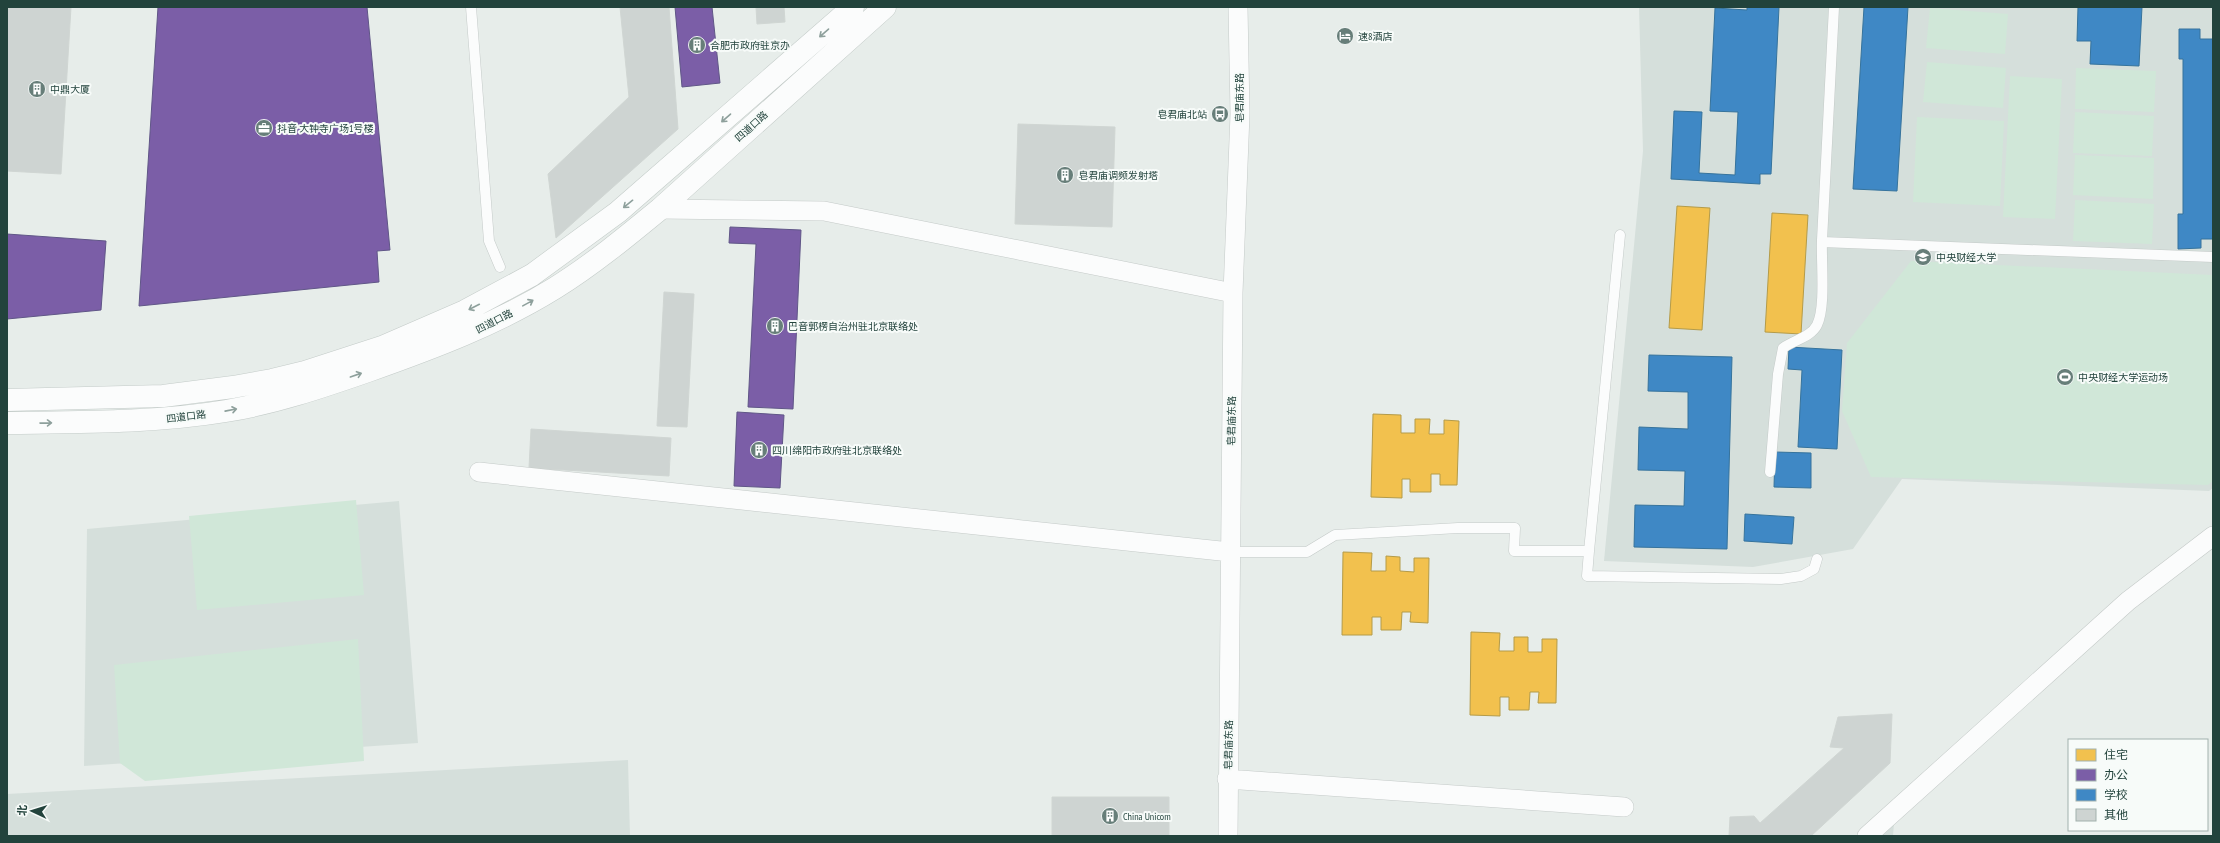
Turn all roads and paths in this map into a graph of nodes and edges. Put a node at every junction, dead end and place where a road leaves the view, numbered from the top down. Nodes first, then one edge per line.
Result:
1 (471, 7) edge
2 (853, 7) edge
3 (885, 7) edge
4 (1238, 7) edge
5 (1834, 7) edge
6 (660, 209) junction
7 (1620, 235) dead end
8 (1822, 242) junction
9 (2213, 257) edge
10 (500, 267) dead end
11 (1233, 293) junction
12 (7, 400) edge
13 (7, 424) edge
14 (480, 472) dead end
15 (1770, 472) dead end
16 (2213, 536) edge
17 (1589, 551) junction
18 (1230, 552) junction
19 (1816, 558) dead end
20 (1227, 779) junction
21 (1624, 807) dead end
22 (1228, 836) edge
23 (1867, 836) edge

1 - 10 lane
2 -> 12 street
3 - 6 street, 四道口路
4 - 11 street, 皂君庙东路
5 - 8 lane
6 - 11 street
13 -> 6 street, 四道口路
7 - 17 lane
8 - 9 lane
8 - 15 lane
11 - 18 street, 皂君庙东路
14 - 18 street
16 - 23 street
17 - 18 lane
17 - 19 lane
18 - 20 street, 皂君庙东路
20 - 21 street
20 - 22 street, 皂君庙东路

